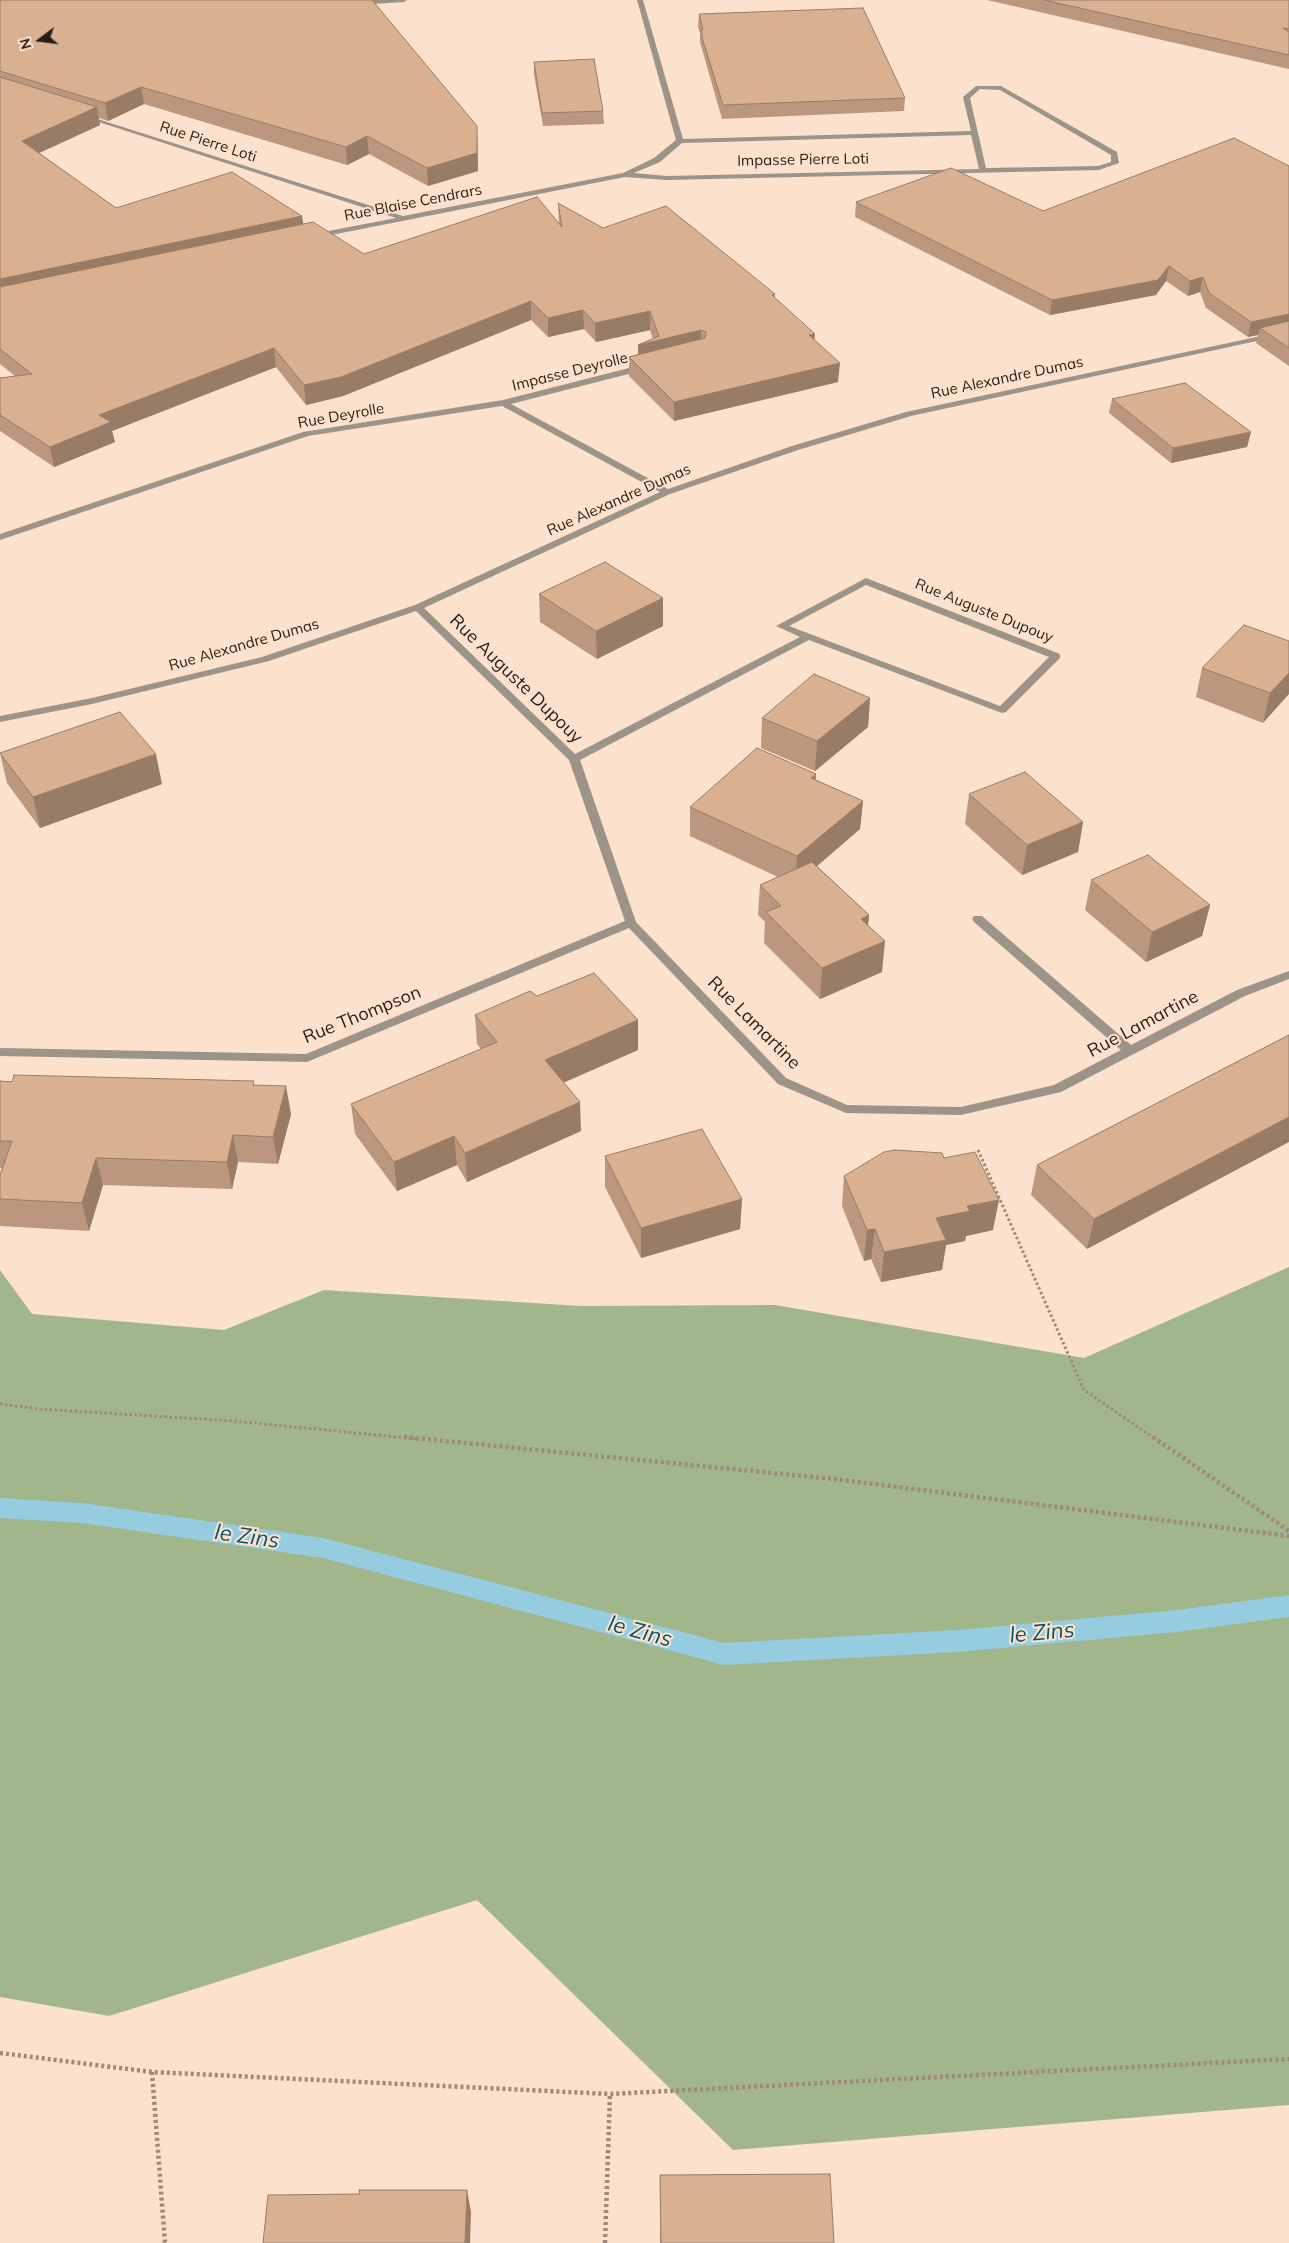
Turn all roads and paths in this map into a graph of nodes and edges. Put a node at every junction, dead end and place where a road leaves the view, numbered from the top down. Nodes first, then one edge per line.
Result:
1 (404, 0) edge
2 (640, 0) edge
3 (348, 4) edge
4 (72, 112) edge
5 (974, 133) junction
6 (680, 141) junction
7 (983, 169) junction
8 (625, 175) junction
9 (402, 218) junction
10 (306, 238) edge
11 (1289, 332) edge
12 (654, 365) edge
13 (504, 403) junction
14 (667, 492) junction
15 (0, 529) edge
16 (10, 532) junction
17 (0, 537) edge
18 (418, 608) junction
19 (809, 636) junction
20 (0, 719) edge
21 (574, 759) junction
22 (978, 919) dead end
23 (631, 923) junction
24 (1289, 975) edge
25 (1130, 1051) junction
26 (0, 1052) edge
27 (961, 1111) junction
28 (0, 1404) edge
29 (1289, 1531) edge
30 (1289, 1536) edge
31 (0, 2053) edge
32 (1289, 2059) edge
33 (152, 2072) junction
34 (610, 2094) junction
35 (165, 2243) edge
36 (605, 2243) edge

1 - 3 street
2 - 6 street
4 - 9 street, Rue Pierre Loti
5 - 6 street, Impasse Pierre Loti
5 - 7 street, Impasse Pierre Loti
5 - 7 street, Impasse Pierre Loti
6 - 8 street, Rue Blaise Cendrars
7 - 8 street, Impasse Pierre Loti
8 - 9 street, Rue Blaise Cendrars
9 - 10 street, Rue Blaise Cendrars
11 - 14 street, Rue Alexandre Dumas
12 - 13 street, Impasse Deyrolle
13 - 14 street
13 - 16 street, Rue Deyrolle
14 - 18 street, Rue Alexandre Dumas
15 - 16 street
16 - 17 street, Rue Deyrolle
18 - 20 street, Rue Alexandre Dumas
18 - 21 street, Rue Auguste Dupouy
19 - 19 street, Rue Auguste Dupouy
19 - 21 street, Rue Auguste Dupouy
21 - 23 street, Rue Lamartine
22 - 25 street
23 - 26 street, Rue Thompson
23 - 27 street, Rue Lamartine
24 - 25 street, Rue Lamartine
25 - 27 street, Rue Lamartine
27 - 29 path
28 - 30 path
31 - 33 path
32 - 34 path
33 - 34 path
33 - 35 path
34 - 36 path

